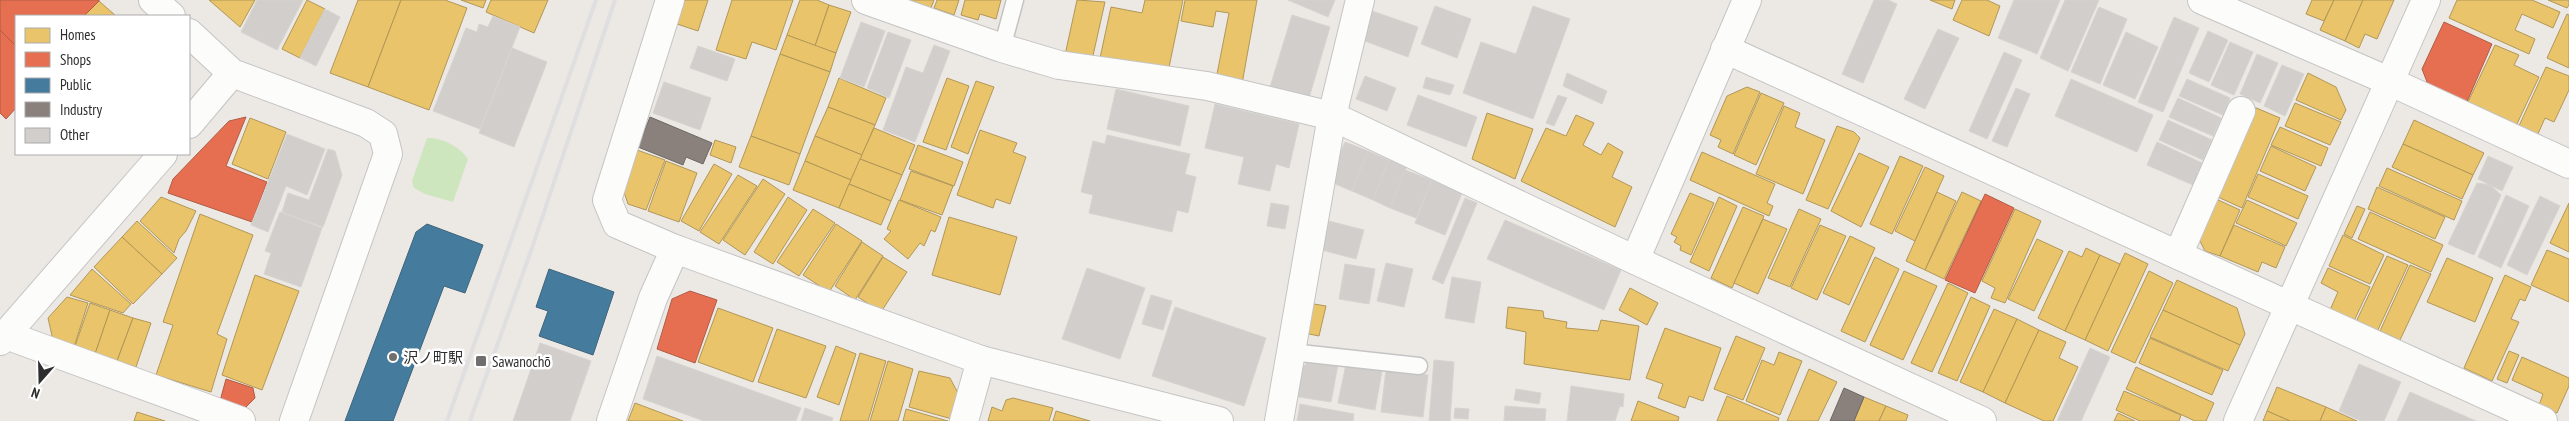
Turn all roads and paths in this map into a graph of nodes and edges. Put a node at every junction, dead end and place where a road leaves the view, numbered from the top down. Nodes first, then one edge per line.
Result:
1 (153, 0) edge
2 (670, 0) edge
3 (866, 0) edge
4 (1015, 0) edge
5 (1360, 0) edge
6 (1747, 0) edge
7 (2202, 0) edge
8 (2426, 0) edge
9 (170, 15) edge
10 (190, 34) edge
11 (1002, 48) junction
12 (1725, 49) junction
13 (232, 74) junction
14 (2391, 82) junction
15 (2241, 111) dead end
16 (1332, 116) junction
17 (190, 123) edge
18 (161, 155) edge
19 (2569, 164) edge
20 (675, 249) junction
21 (2178, 255) junction
22 (1635, 260) junction
23 (2290, 306) junction
24 (3, 338) edge
25 (1291, 352) junction
26 (981, 360) junction
27 (1419, 366) dead end
28 (241, 421) edge
29 (294, 421) edge
30 (611, 421) edge
31 (964, 421) edge
32 (1219, 421) edge
33 (1279, 421) edge
34 (1982, 421) edge
35 (2238, 421) edge
36 (2543, 421) edge

1 - 9 street
2 - 20 street
3 - 11 street
4 - 11 lane
5 - 16 street
6 - 12 street
7 - 14 street
8 - 14 street
10 - 13 street
11 - 16 street
12 - 21 street
12 - 22 street
13 - 17 street
13 - 29 street
14 - 19 street
14 - 23 street
15 - 21 street
16 - 22 street
16 - 25 street
18 - 24 street
20 - 26 street
20 - 30 street
21 - 23 street
22 - 34 street
23 - 35 street
23 - 36 street
24 - 28 street
25 - 27 lane
25 - 33 street
26 - 31 street
26 - 32 street

